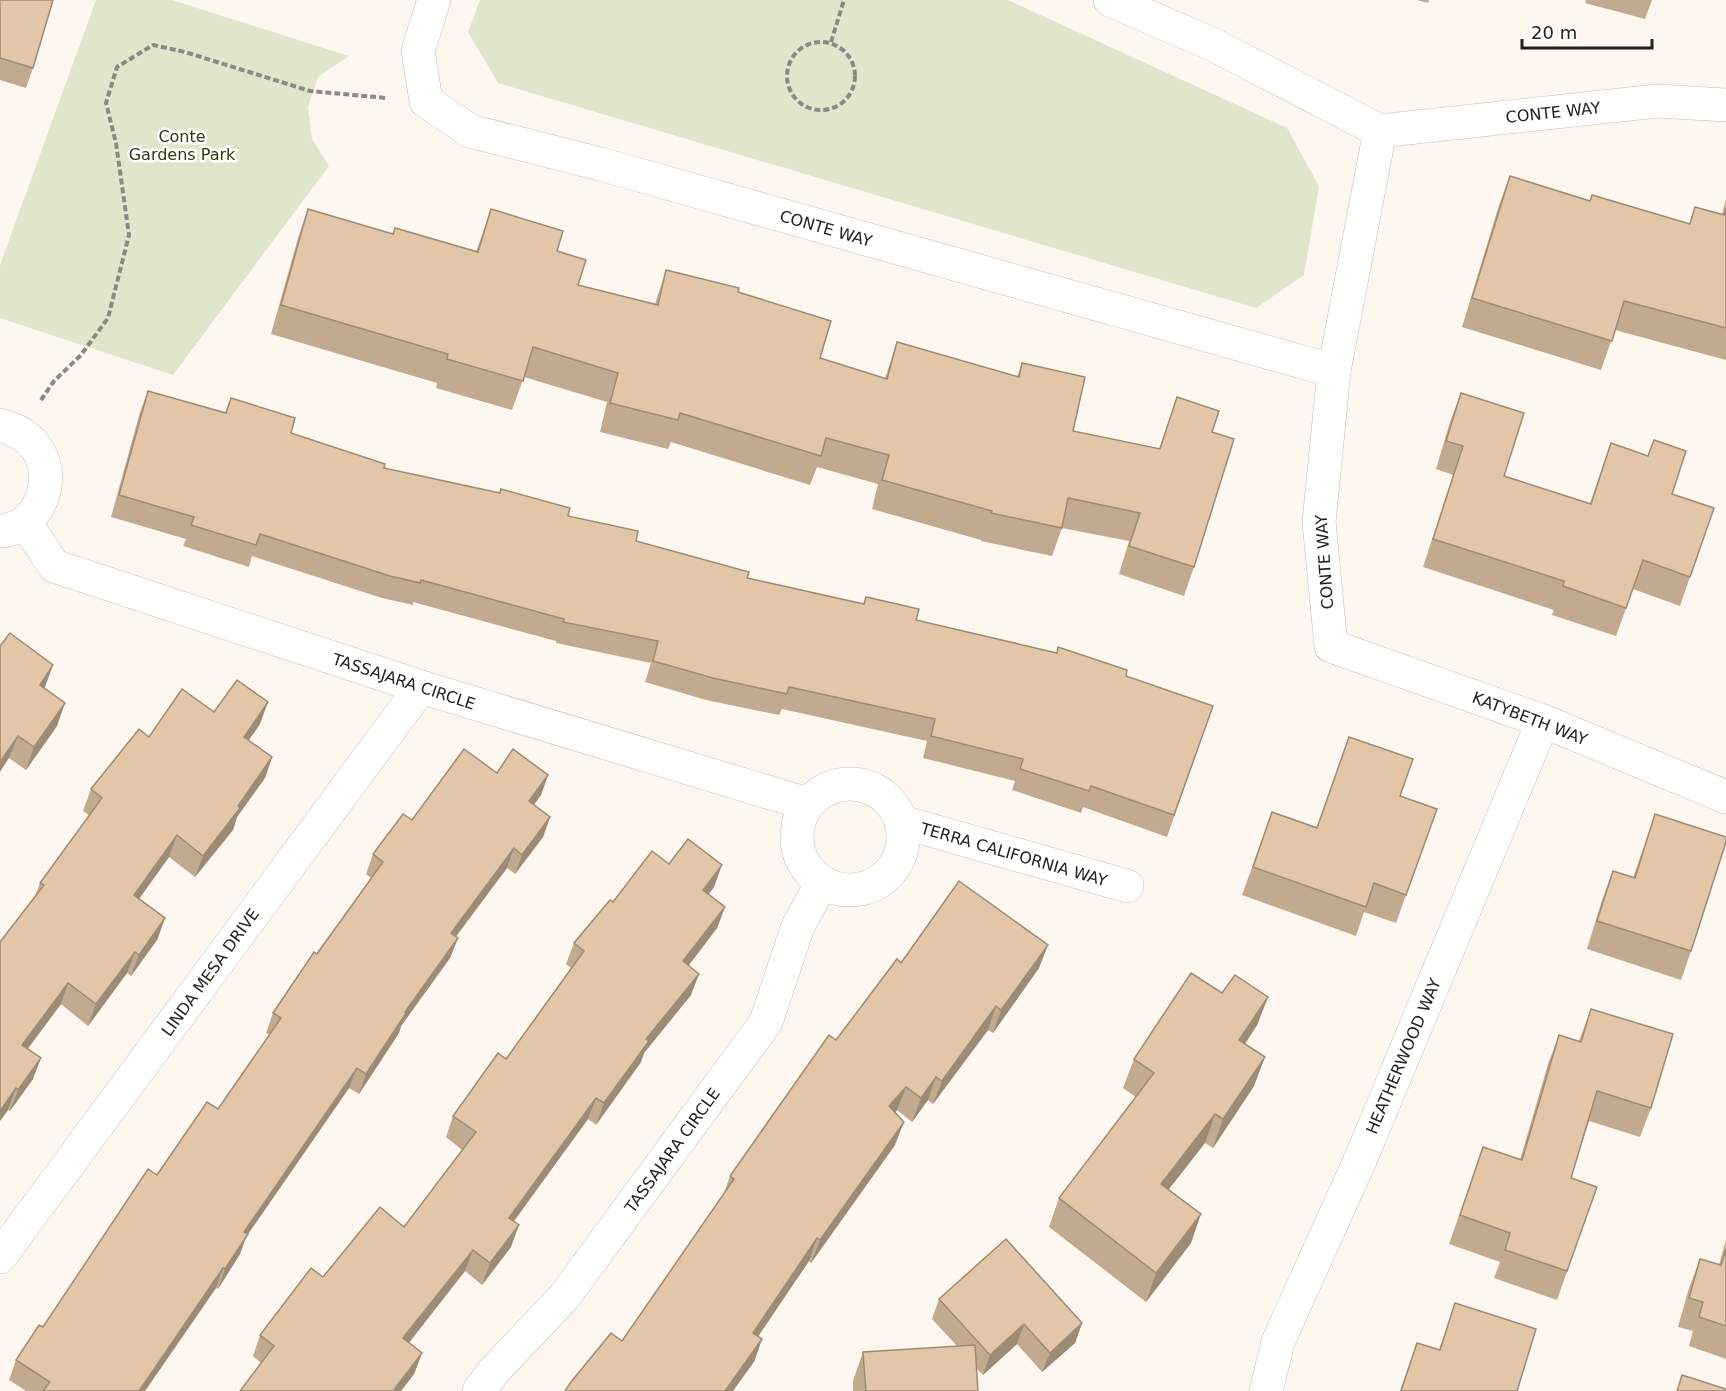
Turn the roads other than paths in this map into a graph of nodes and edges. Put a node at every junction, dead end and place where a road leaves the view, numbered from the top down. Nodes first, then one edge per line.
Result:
1 (434, 0) edge
2 (1110, 0) edge
3 (1726, 105) edge
4 (1380, 131) junction
5 (1334, 371) junction
6 (10, 429) edge
7 (13, 526) edge
8 (1331, 646) joint
9 (421, 687) junction
10 (1543, 721) junction
11 (1726, 797) edge
12 (807, 804) junction
13 (902, 822) junction
14 (822, 883) junction
15 (1127, 886) dead end
16 (0, 1257) edge
17 (479, 1391) edge
18 (1266, 1391) edge

1 - 5 street, CONTE WAY
2 - 4 street
3 - 4 street, CONTE WAY
4 - 5 street, CONTE WAY
5 - 8 street, CONTE WAY
6 - 7 street, TASSAJARA CIRCLE
7 - 9 street, TASSAJARA CIRCLE
8 - 10 street, KATYBETH WAY
9 - 12 street, TASSAJARA CIRCLE
9 - 16 street, LINDA MESA DRIVE
10 - 11 street, KATYBETH WAY
10 - 18 street, HEATHERWOOD WAY
12 - 13 street
12 - 14 street
13 - 14 street
13 - 15 street, TERRA CALIFORNIA WAY
14 - 17 street, TASSAJARA CIRCLE

